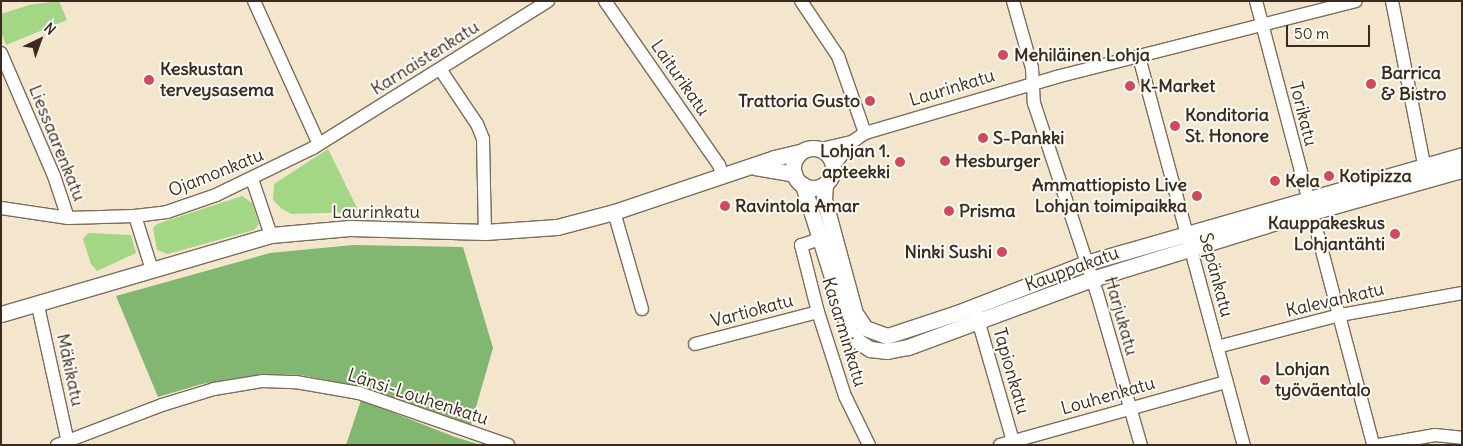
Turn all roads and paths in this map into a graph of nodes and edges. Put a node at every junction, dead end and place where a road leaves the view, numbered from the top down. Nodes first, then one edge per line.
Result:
1 (548, 1) edge
2 (606, 1) edge
3 (801, 1) edge
4 (1013, 1) edge
5 (1256, 1) edge
6 (1356, 1) edge
7 (1392, 1) edge
8 (260, 4) edge
9 (1262, 24) junction
10 (1, 53) edge
11 (1140, 57) junction
12 (440, 69) junction
13 (1034, 84) junction
14 (865, 134) junction
15 (852, 142) junction
16 (319, 144) junction
17 (821, 149) junction
18 (800, 152) junction
19 (1462, 155) edge
20 (754, 167) junction
21 (833, 167) junction
22 (1462, 170) edge
23 (1425, 173) junction
24 (723, 176) junction
25 (252, 179) junction
26 (798, 179) junction
27 (825, 184) junction
28 (1308, 205) junction
29 (1, 208) edge
30 (614, 212) junction
31 (135, 216) junction
32 (68, 218) junction
33 (484, 232) junction
34 (271, 235) junction
35 (820, 239) junction
36 (1189, 241) junction
37 (1086, 263) junction
38 (152, 270) junction
39 (1092, 279) junction
40 (1462, 293) edge
41 (38, 306) junction
42 (974, 306) junction
43 (642, 309) dead end
44 (818, 312) junction
45 (1, 314) edge
46 (1340, 315) junction
47 (979, 322) junction
48 (695, 344) dead end
49 (1217, 347) junction
50 (1226, 382) junction
51 (1129, 407) junction
52 (1462, 438) edge
53 (63, 443) edge
54 (1014, 443) edge
55 (508, 445) edge
56 (870, 445) edge
57 (1000, 445) edge
58 (1141, 445) edge
59 (1244, 445) edge
60 (1373, 445) edge
61 (1379, 445) edge

1 - 12 street, Karnaistenkatu
2 - 24 street, Laiturikatu
3 - 14 street
4 - 13 street, Harjukatu
5 - 9 street, Torikatu
6 - 9 street, Laurinkatu
7 - 23 street
8 - 16 street
9 - 11 street, Laurinkatu
9 - 28 street, Torikatu
10 - 32 street, Liessaarenkatu
11 - 13 street, Laurinkatu
11 - 36 street, Sepänkatu
12 - 16 street, Karnaistenkatu
12 - 33 street
13 - 14 street, Laurinkatu
13 - 37 street, Harjukatu
14 - 15 street, Laurinkatu
15 - 17 street, Laurinkatu
15 - 21 street, Laurinkatu
16 - 25 street, Ojamonkatu
17 - 18 main road
17 - 21 main road
18 - 20 main road, Laurinkatu
18 - 26 main road
19 - 23 main road, Kauppakatu
20 - 24 main road, Laurinkatu
20 - 26 main road, Laurinkatu
21 - 27 main road
22 - 23 main road, Kauppakatu
23 - 28 main road, Kauppakatu
24 - 30 main road, Laurinkatu
25 - 31 street, Ojamonkatu
25 - 34 street
26 - 27 main road
26 - 35 main road, Kauppakatu
27 - 42 main road, Kauppakatu
28 - 36 main road, Kauppakatu
28 - 46 street, Torikatu
29 - 32 street, Ojamonkatu
30 - 33 main road, Laurinkatu
30 - 43 street
31 - 32 street, Ojamonkatu
31 - 38 street
33 - 34 main road, Laurinkatu
34 - 38 main road, Laurinkatu
35 - 44 street, Kasarminkatu
35 - 47 main road, Kauppakatu
36 - 37 main road, Kauppakatu
36 - 39 main road, Kauppakatu
36 - 49 street, Sepänkatu
37 - 39 street, Harjukatu
37 - 42 main road, Kauppakatu
38 - 41 main road, Laurinkatu
39 - 47 main road, Kauppakatu
39 - 51 street, Harjukatu
40 - 46 street, Kalevankatu
41 - 45 main road, Laurinkatu
41 - 53 street, Mäkikatu
42 - 47 street, Tapionkatu
44 - 48 street, Vartiokatu
44 - 56 street, Kasarminkatu
46 - 49 street, Kalevankatu
46 - 60 street, Torikatu
47 - 54 street, Tapionkatu
49 - 50 street, Sepänkatu
50 - 51 street, Louhenkatu
50 - 59 street, Sepänkatu
51 - 54 street, Louhenkatu
51 - 58 street, Harjukatu
52 - 61 street
53 - 55 street, Länsi-Louhenkatu
54 - 57 street, Louhenkatu

